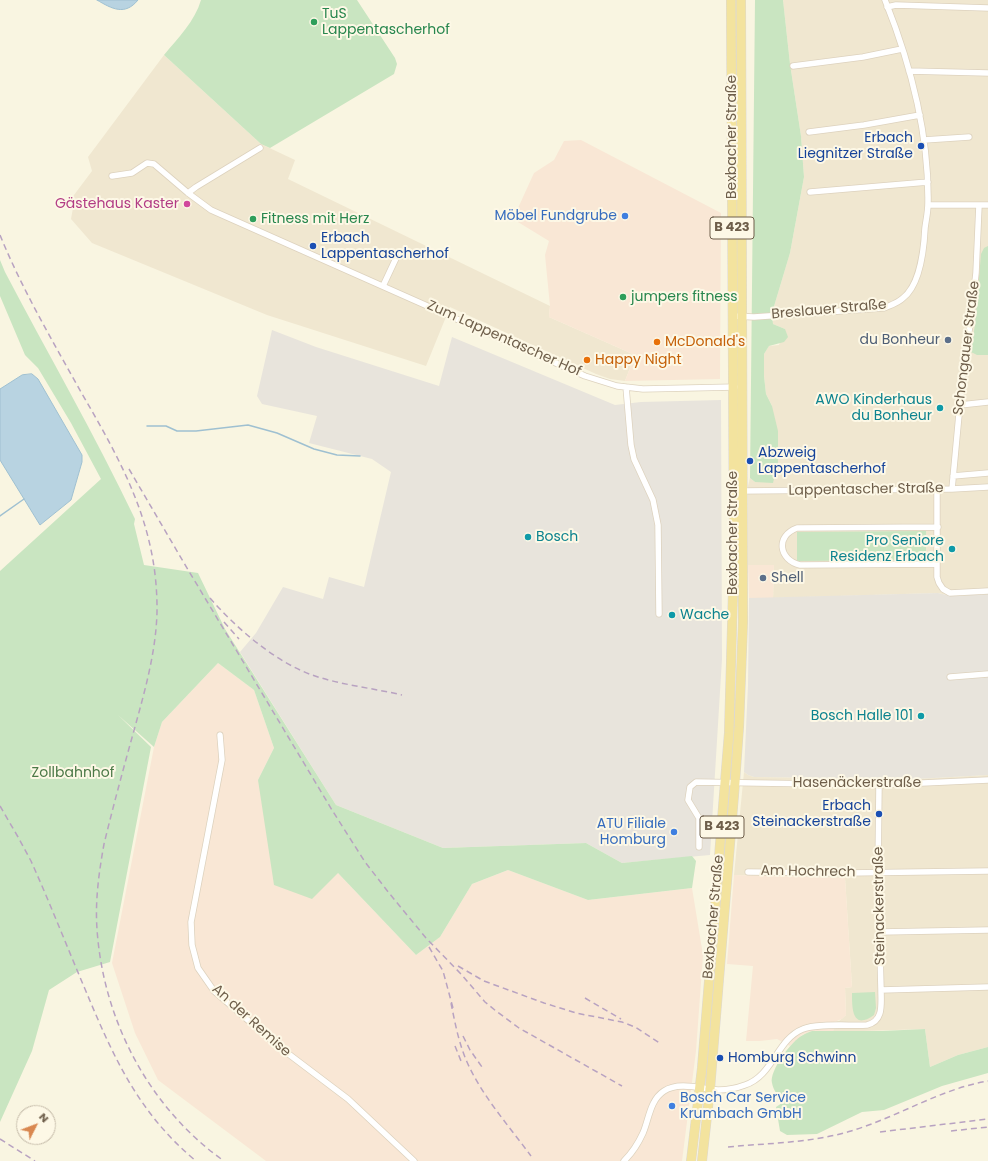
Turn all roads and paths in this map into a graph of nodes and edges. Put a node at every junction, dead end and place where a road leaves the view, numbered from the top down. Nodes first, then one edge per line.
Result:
1 (731, 0) edge
2 (741, 0) edge
3 (885, 0) edge
4 (888, 7) junction
5 (988, 8) edge
6 (902, 49) junction
7 (793, 66) dead end
8 (909, 71) junction
9 (988, 72) edge
10 (920, 115) junction
11 (809, 132) dead end
12 (969, 137) dead end
13 (924, 140) junction
14 (260, 148) dead end
15 (112, 176) dead end
16 (928, 182) junction
17 (810, 192) dead end
18 (188, 193) junction
19 (979, 205) junction
20 (988, 205) edge
21 (928, 206) junction
22 (398, 254) dead end
23 (383, 286) junction
24 (737, 317) junction
25 (626, 387) junction
26 (738, 387) junction
27 (988, 402) edge
28 (960, 405) junction
29 (988, 474) edge
30 (953, 476) junction
31 (988, 487) edge
32 (937, 489) junction
33 (952, 489) junction
34 (733, 491) junction
35 (743, 492) junction
36 (938, 527) junction
37 (937, 564) junction
38 (988, 591) edge
39 (659, 614) dead end
40 (988, 674) edge
41 (950, 677) dead end
42 (220, 735) dead end
43 (988, 780) edge
44 (730, 782) junction
45 (879, 785) junction
46 (699, 847) dead end
47 (988, 871) edge
48 (748, 872) dead end
49 (878, 873) junction
50 (988, 930) edge
51 (880, 932) junction
52 (988, 987) edge
53 (881, 990) junction
54 (705, 1088) junction
55 (414, 1161) edge
56 (624, 1161) edge
57 (691, 1161) edge
58 (702, 1161) edge

1 - 24 main road, Bexbacher Straße / B 423
2 - 24 main road, Bexbacher Straße
3 - 4 street, Breslauer Straße
4 - 5 street
4 - 6 street, Breslauer Straße
6 - 7 street
6 - 8 street, Breslauer Straße
8 - 9 street
8 - 10 street, Breslauer Straße
10 - 11 street
10 - 13 street, Breslauer Straße
12 - 13 street
13 - 16 street, Breslauer Straße
14 - 18 street
15 - 18 street, Zum Lappentascher Hof
16 - 17 street
16 - 21 street, Breslauer Straße
18 - 23 street, Zum Lappentascher Hof
19 - 20 street
19 - 21 street
19 - 28 street, Schongauer Straße
21 - 24 street, Breslauer Straße
22 - 23 street
23 - 25 street, Zum Lappentascher Hof
24 - 26 main road, Bexbacher Straße / B 423
24 - 26 main road, Bexbacher Straße / B 423
25 - 26 street, Zum Lappentascher Hof
25 - 39 street
26 - 34 main road, Bexbacher Straße / B 423
26 - 35 main road, Bexbacher Straße / B 423
27 - 28 street
28 - 30 street, Schongauer Straße
29 - 30 street, Lappentascher Straße
30 - 33 street, Schongauer Straße
31 - 33 street, Lappentascher Straße
32 - 33 street, Lappentascher Straße
32 - 35 street, Lappentascher Straße
32 - 36 street
34 - 35 street, Lappentascher Straße
34 - 44 main road, Bexbacher Straße / B 423
35 - 44 main road, Bexbacher Straße / B 423
36 - 37 street
36 - 37 street
37 - 38 street
40 - 41 street
42 - 55 street, An der Remise
43 - 45 street, Hasenäckerstraße
44 - 45 street, Hasenäckerstraße
44 - 46 street, Hasenäckerstraße
44 - 54 main road, Bexbacher Straße / B 423
45 - 49 street, Steinackerstraße
47 - 49 street, Am Hochrech
48 - 49 street, Am Hochrech
49 - 51 street, Steinackerstraße
50 - 51 street
51 - 53 street, Steinackerstraße
52 - 53 street
53 - 54 street, Steinackerstraße
54 - 56 street
54 - 57 main road, Bexbacher Straße / B 423
54 - 58 main road, Bexbacher Straße / B 423

